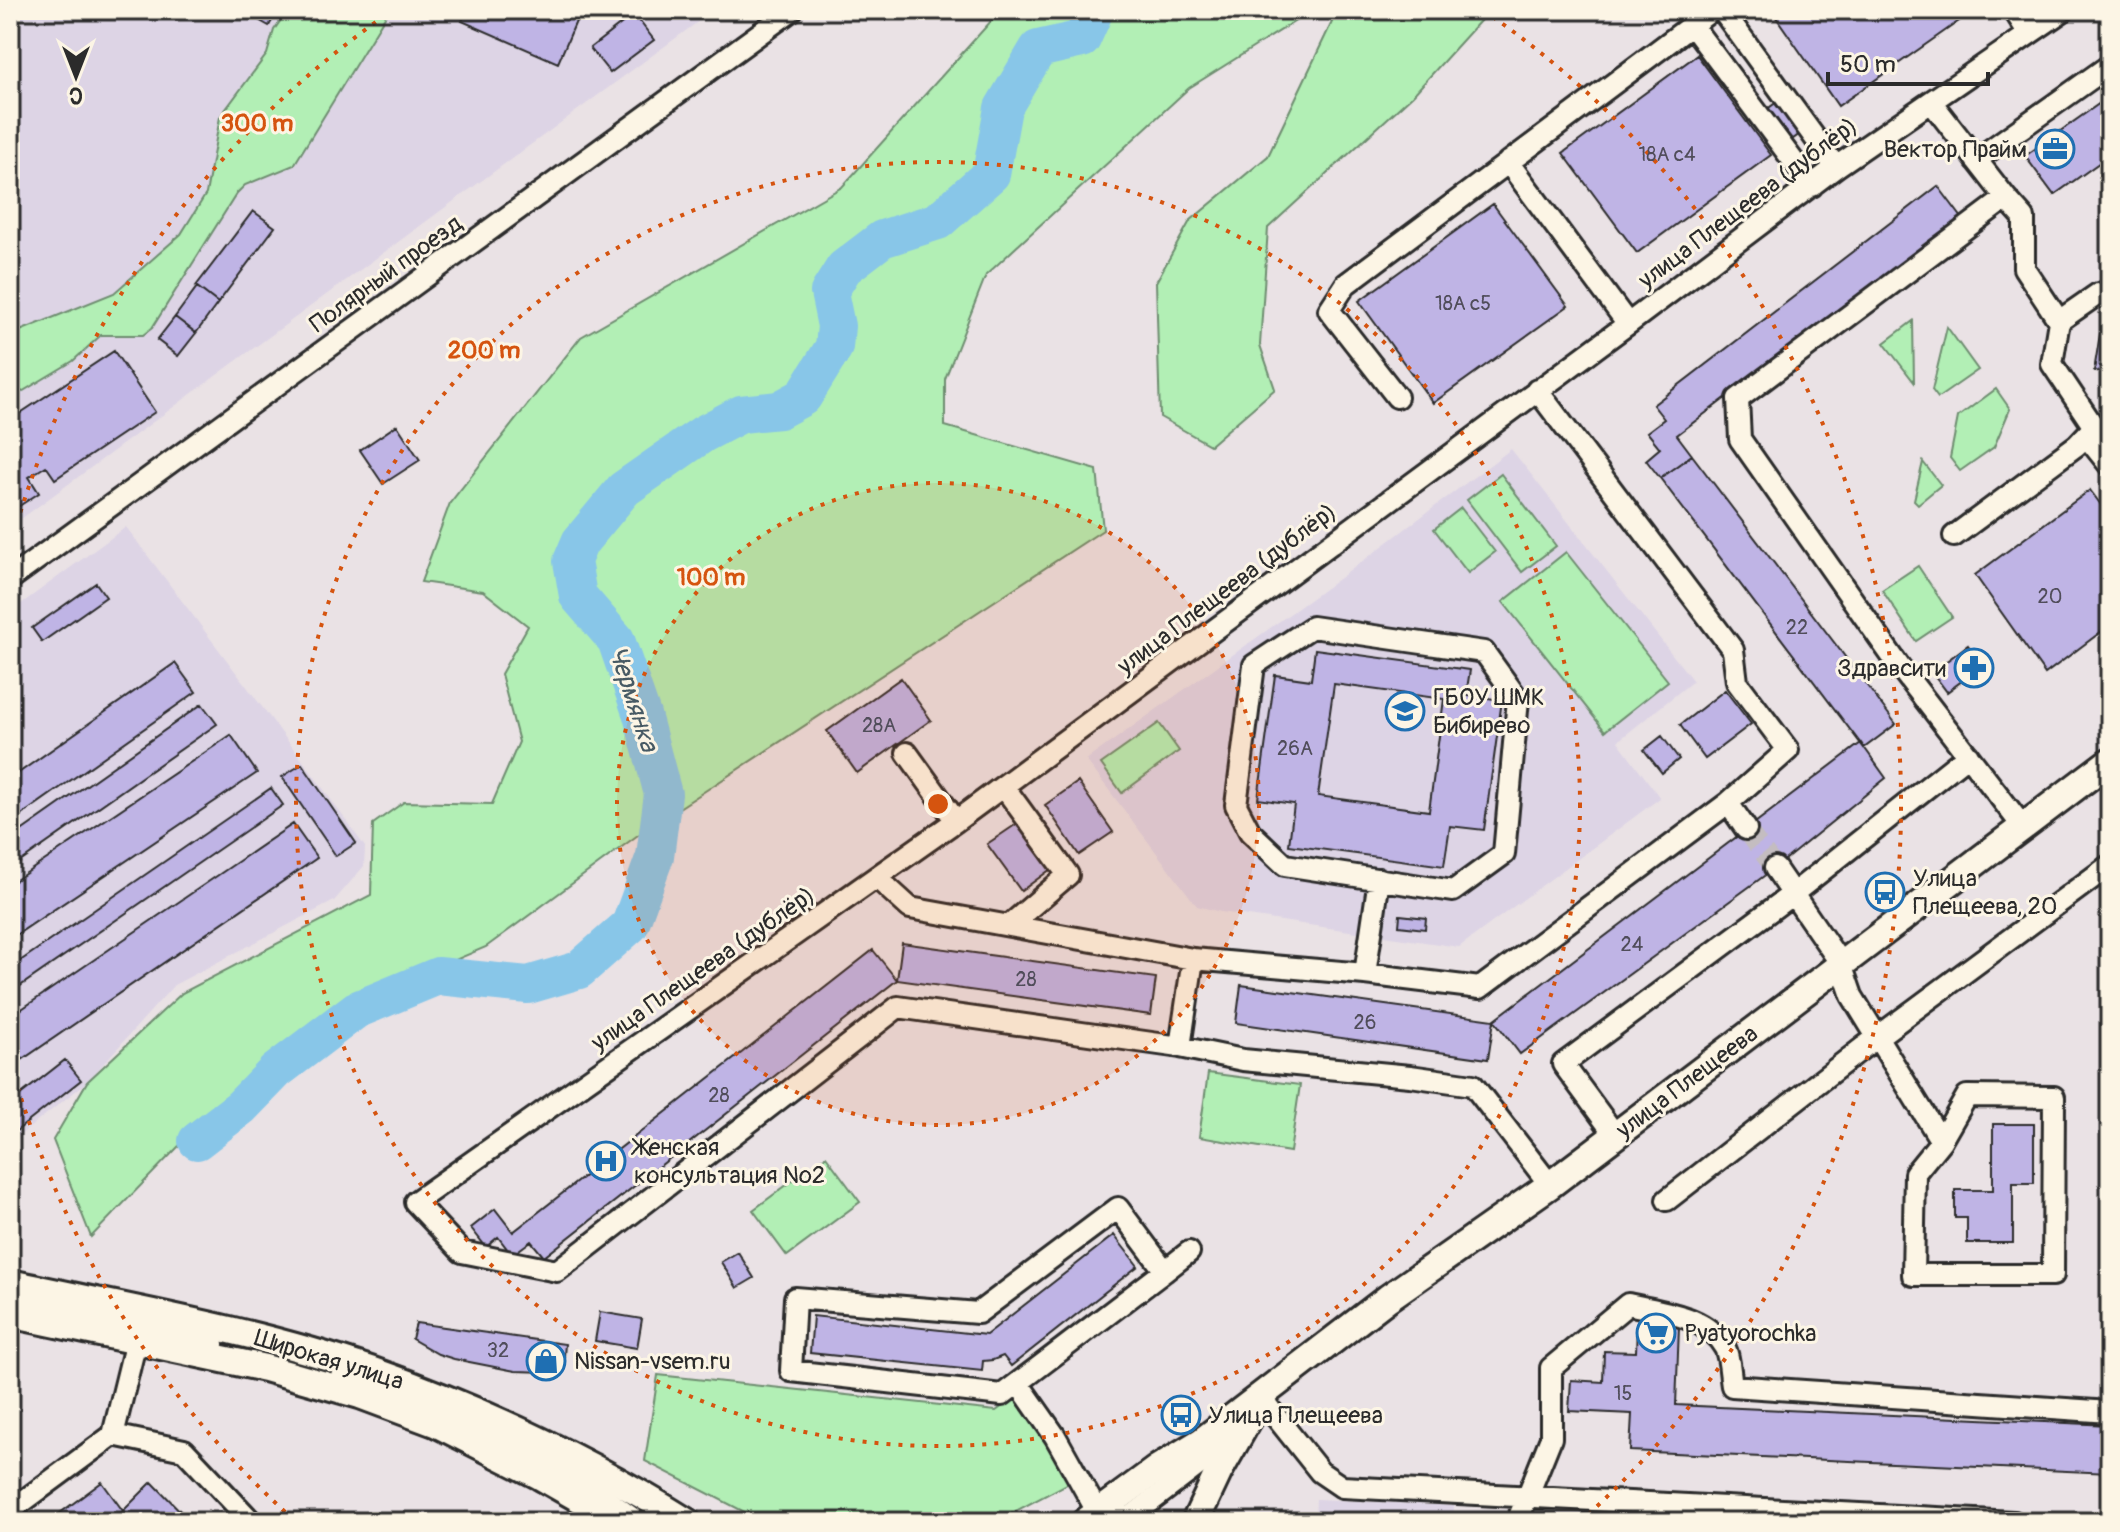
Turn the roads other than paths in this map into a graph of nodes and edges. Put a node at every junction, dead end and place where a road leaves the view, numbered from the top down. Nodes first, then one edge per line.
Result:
1 (792, 10) edge
2 (1712, 10) edge
3 (1722, 10) edge
4 (2014, 10) edge
5 (2064, 10) edge
6 (1691, 24) junction
7 (2029, 34) junction
8 (2110, 65) edge
9 (1932, 103) junction
10 (1976, 160) junction
11 (1508, 162) junction
12 (1836, 167) junction
13 (1812, 186) junction
14 (2006, 198) junction
15 (2110, 291) edge
16 (2059, 321) junction
17 (1628, 324) junction
18 (1537, 390) junction
19 (1397, 397) dead end
20 (2097, 430) edge
21 (2110, 466) edge
22 (1954, 536) dead end
23 (10, 579) edge
24 (907, 753) dead end
25 (1968, 755) junction
26 (2110, 761) edge
27 (1004, 787) junction
28 (1728, 803) junction
29 (956, 821) junction
30 (2023, 827) junction
31 (1746, 829) tunnel mouth
32 (2110, 865) edge
33 (1775, 868) tunnel mouth
34 (877, 878) junction
35 (1379, 879) junction
36 (1794, 893) junction
37 (1011, 924) junction
38 (1193, 959) junction
39 (1841, 964) junction
40 (1365, 974) junction
41 (1877, 1037) junction
42 (1180, 1047) junction
43 (1616, 1136) junction
44 (1941, 1141) junction
45 (1550, 1185) junction
46 (1667, 1200) dead end
47 (1189, 1252) dead end
48 (1165, 1271) junction
49 (10, 1283) edge
50 (10, 1300) edge
51 (10, 1314) edge
52 (136, 1341) junction
53 (1018, 1383) junction
54 (1261, 1398) junction
55 (2110, 1412) edge
56 (113, 1435) junction
57 (1239, 1435) junction
58 (1525, 1498) junction
59 (619, 1505) edge
60 (10, 1511) edge
61 (1756, 1515) edge
62 (1091, 1517) edge
63 (1849, 1518) edge
64 (1940, 1520) edge
65 (1128, 1521) edge
66 (252, 1522) edge
67 (638, 1522) edge
68 (653, 1522) edge
69 (687, 1522) edge
70 (1195, 1522) edge
71 (1517, 1522) edge
72 (2014, 1522) edge

1 - 23 street, Полярный проезд
2 - 6 street
3 - 12 street
4 - 7 street
5 - 7 street, улица Плещеева (дублёр)
6 - 11 street
6 - 13 street
7 - 9 street, улица Плещеева (дублёр)
8 - 10 street
9 - 10 street
9 - 12 street, улица Плещеева (дублёр)
10 - 14 street
11 - 17 street
11 - 19 street
12 - 13 street, улица Плещеева (дублёр)
13 - 17 street, улица Плещеева (дублёр)
14 - 16 street
14 - 25 street
15 - 16 street
16 - 20 street
17 - 18 street, улица Плещеева (дублёр)
18 - 27 street, улица Плещеева (дублёр)
18 - 28 street
20 - 21 street
20 - 22 street
24 - 29 street
25 - 30 street
25 - 36 street
26 - 30 main road, улица Плещеева
27 - 29 street, улица Плещеева (дублёр)
27 - 37 street
28 - 31 street
28 - 40 street
29 - 34 street, улица Плещеева (дублёр)
30 - 39 main road, улица Плещеева
32 - 41 street
33 - 36 street
34 - 37 street
34 - 42 street, улица Плещеева (дублёр)
35 - 35 street
35 - 40 street
36 - 39 street
36 - 43 street
37 - 38 street
38 - 40 street
38 - 42 street
39 - 41 street
39 - 43 main road, улица Плещеева
41 - 44 street
41 - 46 street
42 - 45 street
43 - 45 main road, улица Плещеева
44 - 44 street
45 - 54 main road, улица Плещеева
47 - 48 street
48 - 53 street
48 - 53 street
49 - 59 main road, Широкая улица
50 - 59 street, Широкая улица
51 - 52 main road, Широкая улица
52 - 56 street
52 - 59 main road, Широкая улица
53 - 62 street
54 - 57 main road, улица Плещеева
54 - 58 street
54 - 62 main road, улица Плещеева
55 - 58 street
56 - 60 street
56 - 66 street
57 - 65 street
57 - 70 main road, улица Плещеева
58 - 61 street
58 - 71 street
59 - 67 street, Широкая улица
59 - 68 street, Широкая улица
59 - 69 main road
61 - 63 street
62 - 65 main road
63 - 64 street
64 - 72 street

